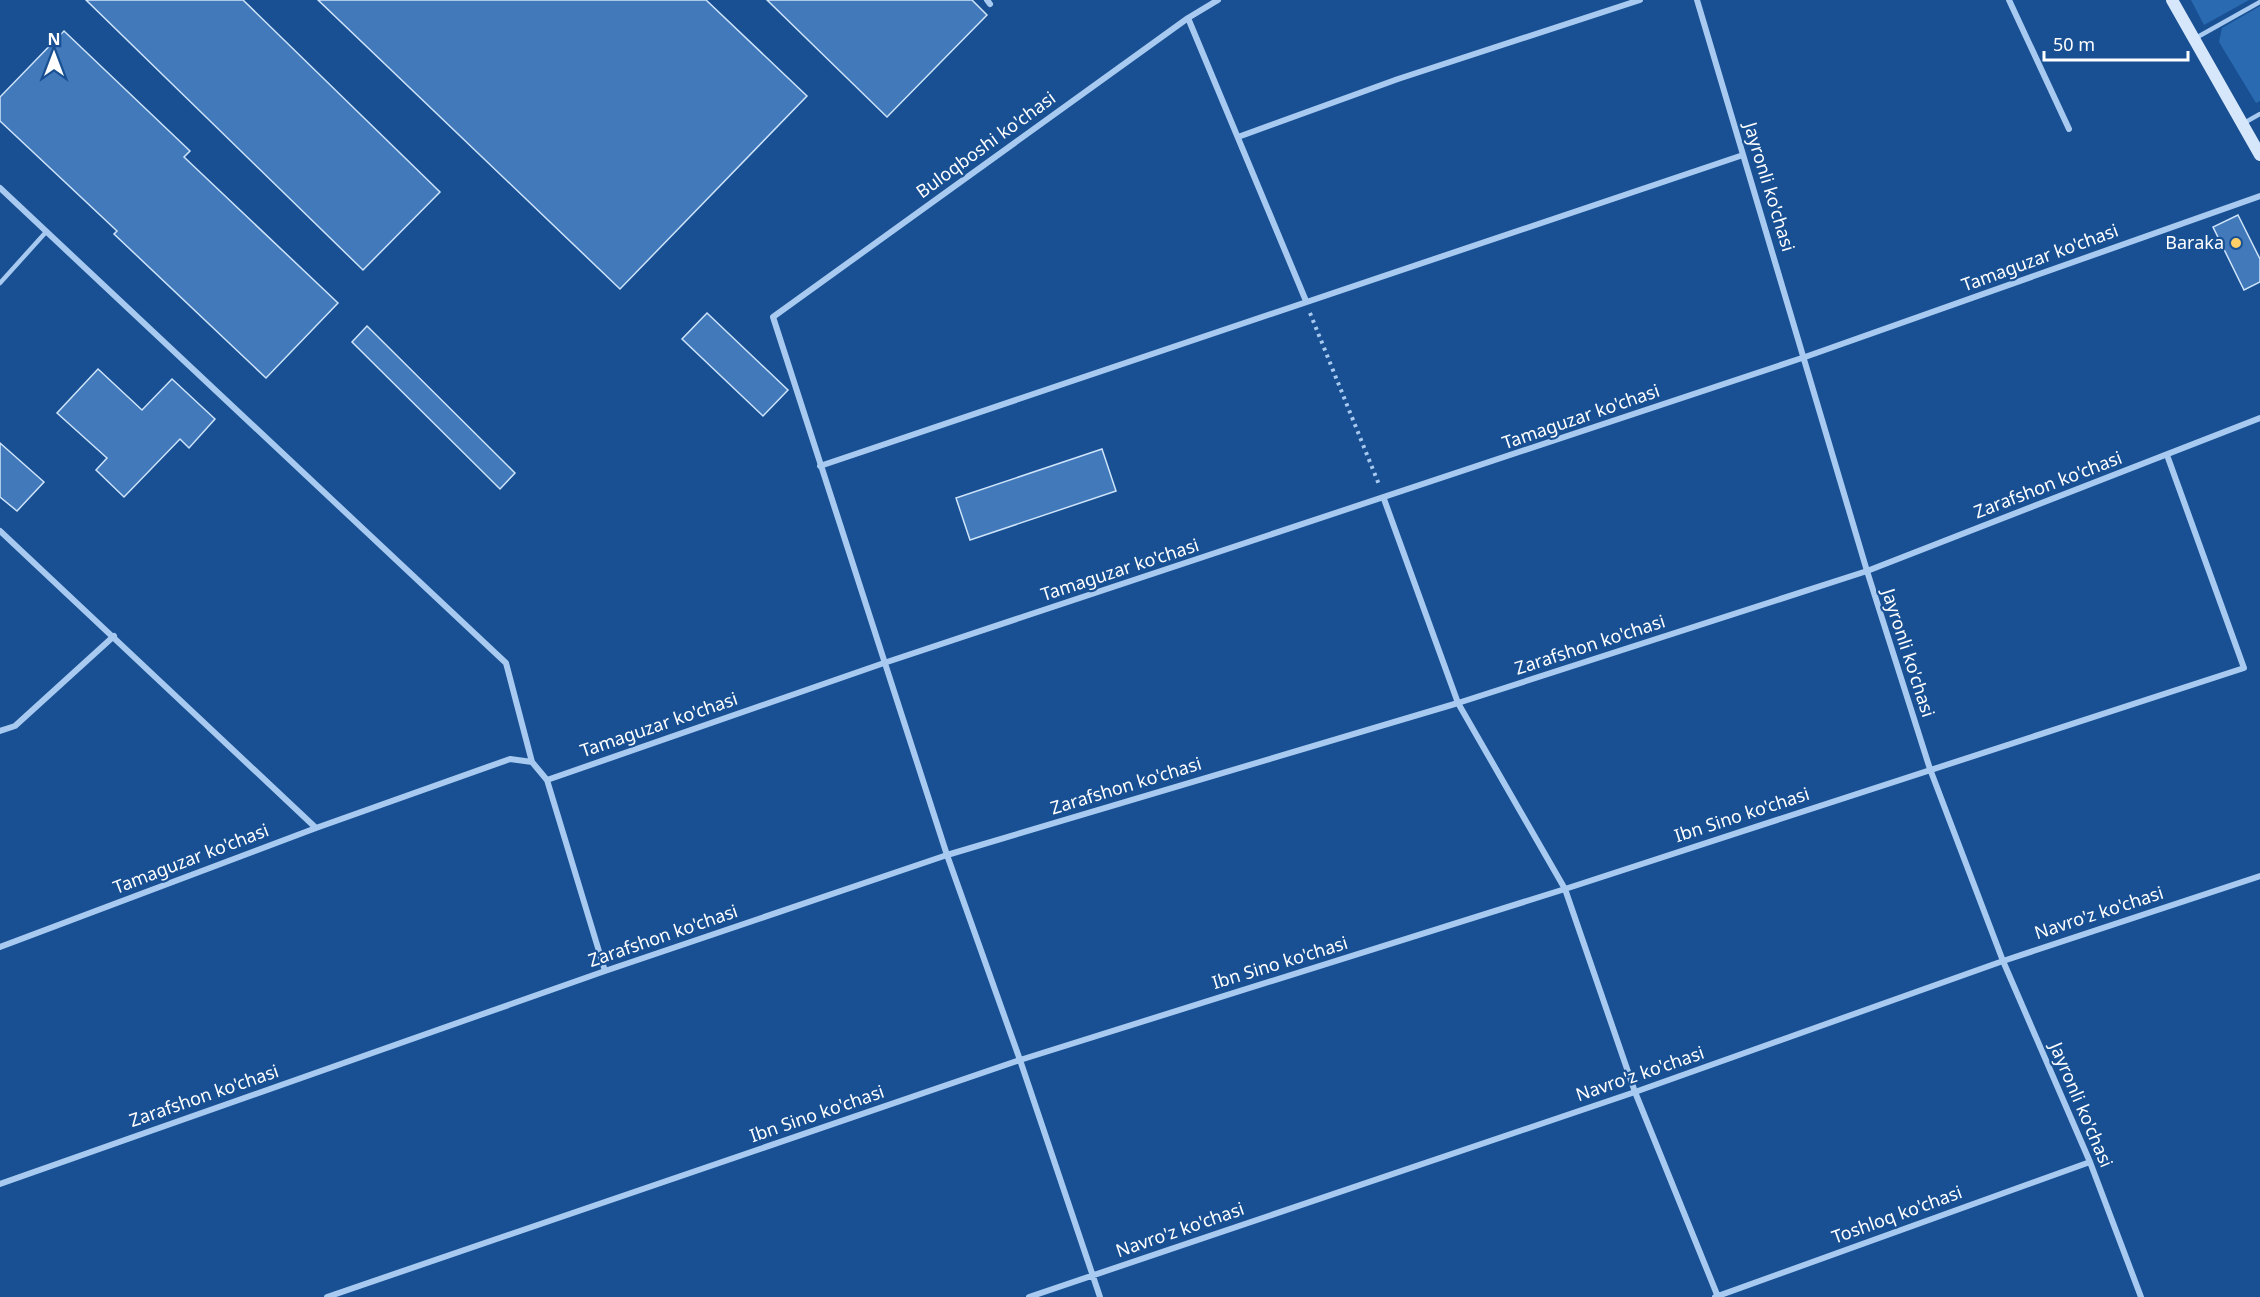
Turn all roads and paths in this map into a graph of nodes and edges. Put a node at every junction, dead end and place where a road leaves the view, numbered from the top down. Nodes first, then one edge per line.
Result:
1 (1218, 0) edge
2 (1640, 0) edge
3 (1697, 0) edge
4 (2009, 0) edge
5 (2172, 0) edge
6 (2260, 2) edge
7 (1188, 18) junction
8 (2194, 39) junction
9 (2260, 114) edge
10 (2243, 124) junction
11 (2069, 129) dead end
12 (1238, 137) junction
13 (1743, 155) junction
14 (2260, 155) edge
15 (0, 188) edge
16 (2260, 196) edge
17 (46, 232) junction
18 (0, 283) edge
19 (1306, 301) junction
20 (1805, 357) junction
21 (2260, 418) edge
22 (2167, 455) junction
23 (820, 466) junction
24 (1384, 499) junction
25 (0, 531) edge
26 (1867, 571) junction
27 (114, 636) junction
28 (884, 663) junction
29 (1458, 703) junction
30 (0, 731) edge
31 (532, 762) junction
32 (1930, 769) junction
33 (547, 780) junction
34 (316, 828) junction
35 (947, 855) junction
36 (2260, 876) edge
37 (1565, 889) junction
38 (0, 947) edge
39 (2003, 961) junction
40 (605, 972) junction
41 (1020, 1060) junction
42 (1635, 1092) junction
43 (2090, 1161) junction
44 (0, 1184) edge
45 (1093, 1275) junction
46 (327, 1297) edge
47 (1029, 1297) edge
48 (1100, 1297) edge
49 (1716, 1297) edge
50 (2141, 1297) edge

1 - 7 street, Buloqboshi ko'chasi
2 - 12 street
3 - 13 street, Jayronli ko'chasi
4 - 11 street
5 - 8 street
6 - 8 lane
7 - 12 street
7 - 23 street, Buloqboshi ko'chasi
8 - 10 street
9 - 10 lane
10 - 14 street
12 - 19 street
13 - 19 street
13 - 20 street, Jayronli ko'chasi
15 - 17 street
16 - 20 street, Tamaguzar ko'chasi
17 - 18 lane
17 - 31 street
19 - 23 street
19 - 24 path
20 - 24 street, Tamaguzar ko'chasi
20 - 26 street, Jayronli ko'chasi
21 - 22 street, Zarafshon ko'chasi
22 - 26 street, Zarafshon ko'chasi
22 - 32 street, Ibn Sino ko'chasi
23 - 28 street
24 - 28 street, Tamaguzar ko'chasi
24 - 29 street
25 - 27 street
26 - 29 street, Zarafshon ko'chasi
26 - 32 street, Jayronli ko'chasi
27 - 30 street
27 - 34 street
28 - 33 street, Tamaguzar ko'chasi
28 - 35 street
29 - 35 street, Zarafshon ko'chasi
29 - 37 street
31 - 33 street
31 - 34 street, Tamaguzar ko'chasi
32 - 37 street, Ibn Sino ko'chasi
32 - 39 street, Jayronli ko'chasi
33 - 40 street
34 - 38 street, Tamaguzar ko'chasi
35 - 40 street, Zarafshon ko'chasi
35 - 41 street
36 - 39 street, Navro'z ko'chasi
37 - 41 street, Ibn Sino ko'chasi
37 - 42 street
39 - 42 street, Navro'z ko'chasi
39 - 43 street, Jayronli ko'chasi
40 - 44 street, Zarafshon ko'chasi
41 - 45 street
41 - 46 street, Ibn Sino ko'chasi
42 - 45 street, Navro'z ko'chasi
42 - 49 street
43 - 49 street, Toshloq ko'chasi
43 - 50 street, Jayronli ko'chasi
45 - 47 street, Navro'z ko'chasi
45 - 48 street

